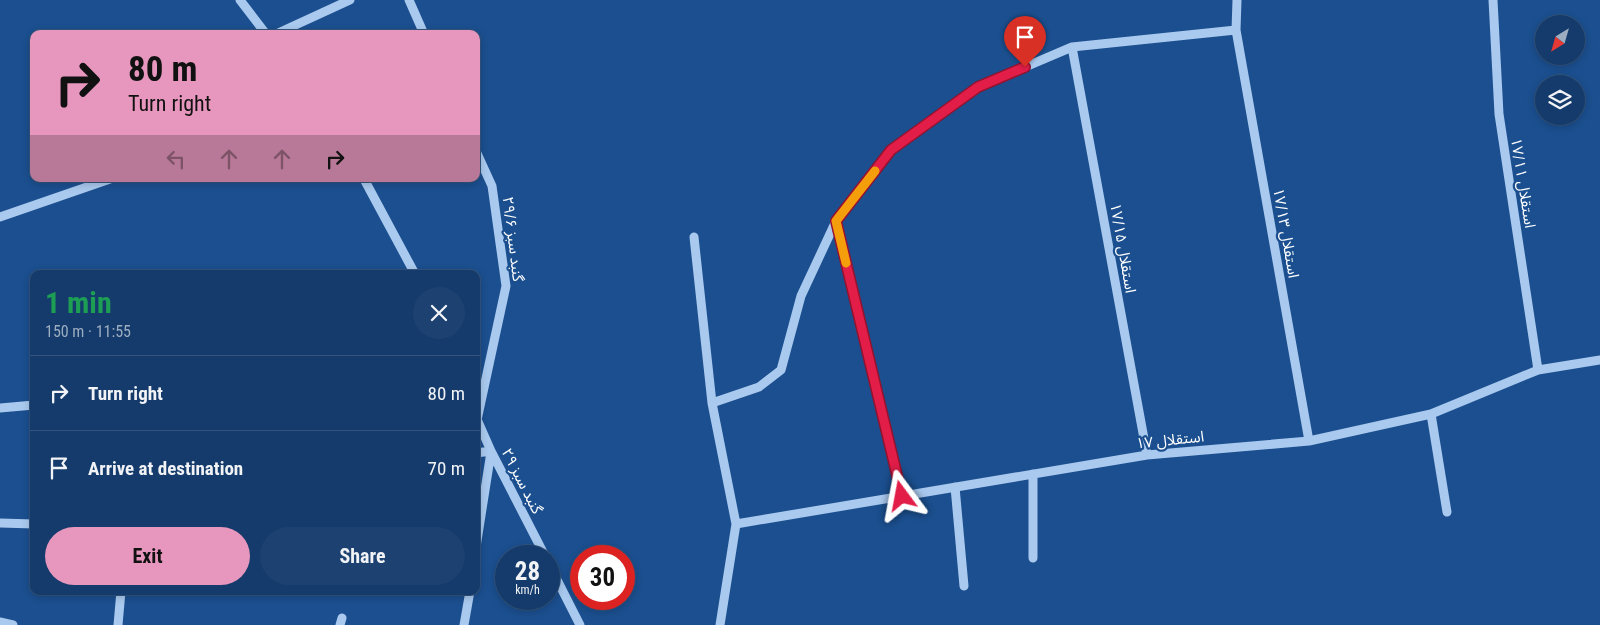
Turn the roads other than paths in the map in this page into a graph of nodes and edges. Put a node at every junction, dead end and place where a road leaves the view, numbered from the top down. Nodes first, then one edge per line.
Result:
1 (240, 0) edge
2 (350, 0) edge
3 (409, 0) edge
4 (1236, 0) edge
5 (1493, 0) edge
6 (263, 30) edge
7 (285, 30) edge
8 (422, 30) edge
9 (1236, 30) junction
10 (1072, 46) junction
11 (480, 160) edge
12 (101, 182) edge
13 (366, 182) edge
14 (0, 217) edge
15 (836, 221) junction
16 (694, 237) dead end
17 (413, 270) edge
18 (1600, 360) edge
19 (1538, 370) junction
20 (712, 403) junction
21 (480, 404) edge
22 (30, 405) edge
23 (0, 408) edge
24 (1432, 414) junction
25 (480, 425) edge
26 (1309, 441) junction
27 (491, 451) junction
28 (480, 452) edge
29 (1147, 455) junction
30 (1033, 474) junction
31 (955, 487) junction
32 (902, 496) junction
33 (1446, 512) dead end
34 (480, 521) edge
35 (0, 523) edge
36 (30, 524) edge
37 (736, 524) junction
38 (539, 545) edge
39 (1033, 558) dead end
40 (560, 586) edge
41 (964, 586) dead end
42 (121, 595) edge
43 (469, 595) edge
44 (0, 622) edge
45 (13, 625) edge
46 (118, 625) edge
47 (464, 625) edge
48 (580, 625) edge
49 (720, 625) edge

1 - 6 street
2 - 7 street
3 - 8 street
4 - 9 street, استقلال ۱۷/۱۳
5 - 19 street, استقلال ۱۷/۱۱
9 - 10 street
9 - 26 street, استقلال ۱۷/۱۳
10 - 15 street
10 - 29 street, استقلال ۱۷/۱۵
11 - 21 street, گنبد سبز ۲۹/۶
12 - 14 street
13 - 17 street
15 - 20 street
15 - 32 street
16 - 20 street
18 - 19 street, استقلال ۱۷
19 - 24 street, استقلال ۱۷
20 - 37 street
22 - 23 street
24 - 26 street, استقلال ۱۷
24 - 33 street
25 - 27 street, گنبد سبز ۲۹
26 - 29 street, استقلال ۱۷
27 - 28 street
27 - 34 street
27 - 38 street, گنبد سبز ۲۹
29 - 30 street, استقلال ۱۷
30 - 31 street, استقلال ۱۷
30 - 39 street
31 - 32 street, استقلال ۱۷
31 - 41 street
32 - 37 street, استقلال ۱۷
35 - 36 street
37 - 49 street
40 - 48 street
42 - 46 street
43 - 47 street
44 - 45 street

